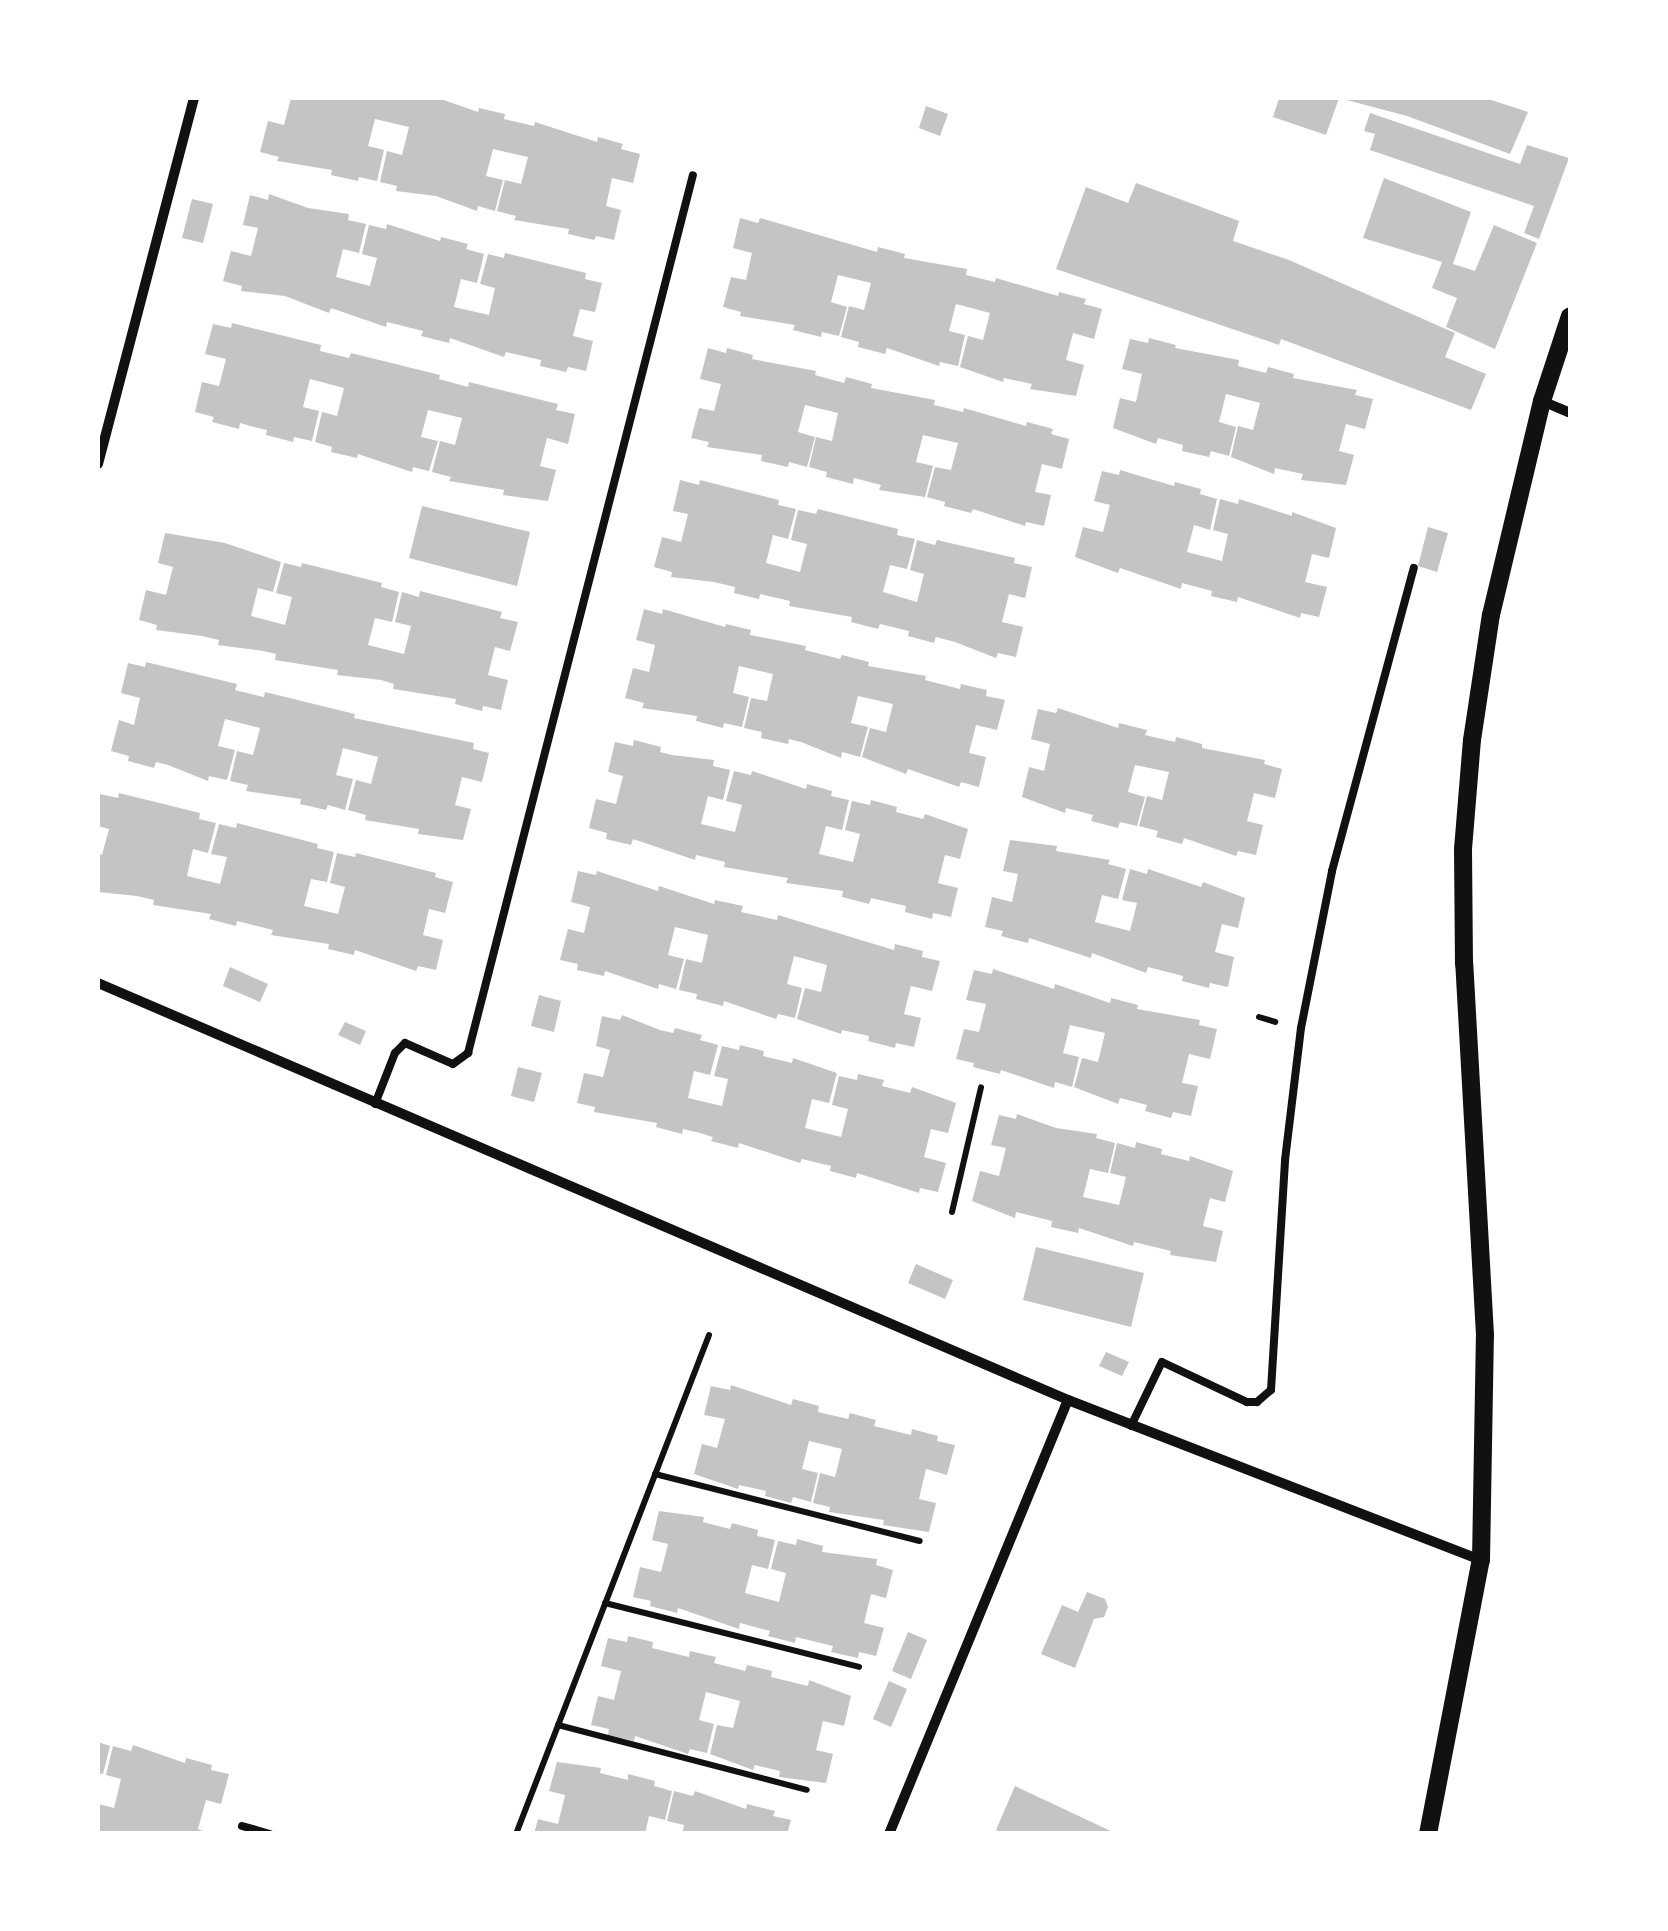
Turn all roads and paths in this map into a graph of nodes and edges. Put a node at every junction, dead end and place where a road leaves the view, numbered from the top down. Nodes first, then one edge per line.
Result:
1 (194, 98) edge
2 (692, 174) dead end
3 (1570, 316) edge
4 (1542, 401) junction
5 (1570, 413) edge
6 (98, 464) edge
7 (1414, 568) dead end
8 (98, 983) edge
9 (982, 1087) dead end
10 (375, 1104) junction
11 (952, 1212) dead end
12 (709, 1334) dead end
13 (1068, 1400) junction
14 (1131, 1426) junction
15 (655, 1474) junction
16 (920, 1541) dead end
17 (1481, 1560) junction
18 (605, 1603) junction
19 (860, 1666) dead end
20 (558, 1726) junction
21 (807, 1790) dead end
22 (242, 1826) dead end
23 (270, 1834) edge
24 (516, 1834) edge
25 (889, 1834) edge
26 (1428, 1834) edge

1 - 6 street
2 - 10 lane
3 - 4 street
4 - 5 street
4 - 17 street
7 - 14 lane
8 - 10 street
9 - 11 path
10 - 13 street
12 - 15 path
13 - 14 street
13 - 25 street
14 - 17 street
15 - 16 path
15 - 18 path
17 - 26 street
18 - 19 path
18 - 20 path
20 - 21 path
20 - 24 path
22 - 23 lane

